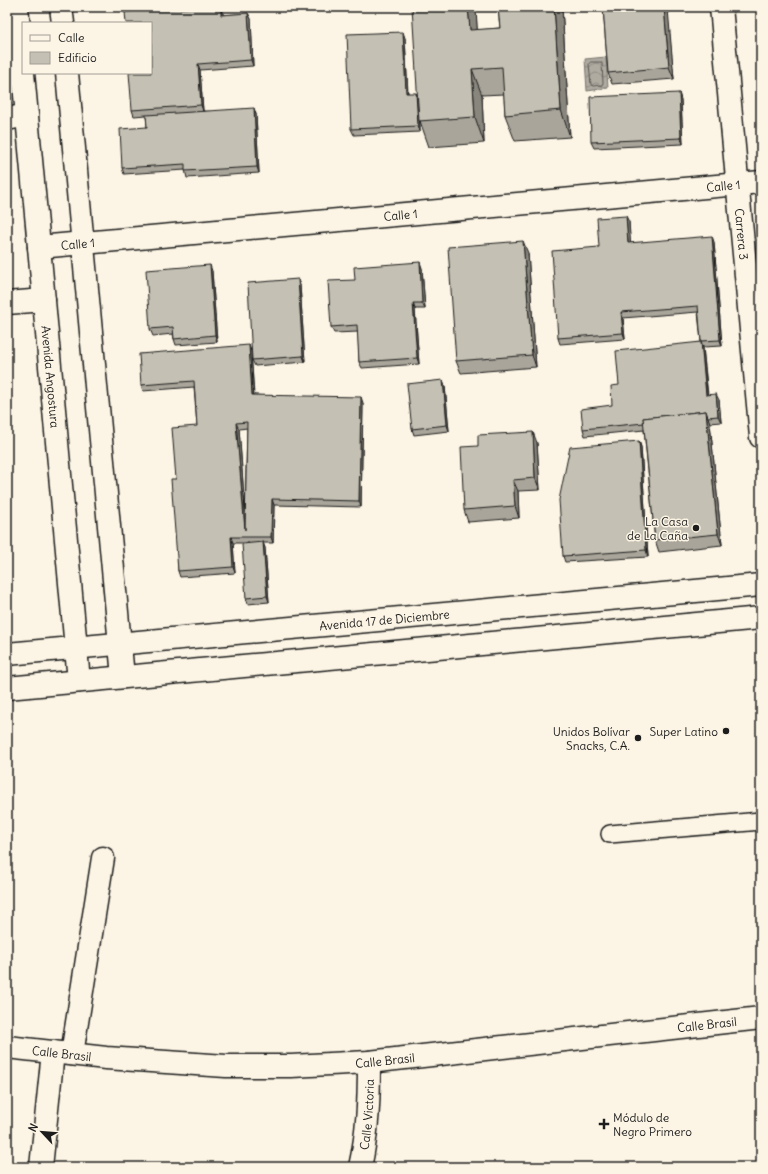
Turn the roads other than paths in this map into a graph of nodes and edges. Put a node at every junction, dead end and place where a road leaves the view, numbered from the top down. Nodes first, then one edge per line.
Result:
1 (17, 7) edge
2 (61, 7) edge
3 (721, 7) edge
4 (62, 22) edge
5 (22, 61) edge
6 (23, 74) edge
7 (67, 74) edge
8 (17, 117) edge
9 (761, 182) edge
10 (737, 184) junction
11 (83, 243) junction
12 (39, 247) junction
13 (44, 300) junction
14 (7, 303) edge
15 (761, 436) edge
16 (761, 585) edge
17 (757, 623) edge
18 (120, 644) junction
19 (76, 648) junction
20 (7, 654) edge
21 (123, 677) junction
22 (79, 681) junction
23 (7, 688) edge
24 (761, 821) edge
25 (610, 834) dead end
26 (104, 858) dead end
27 (761, 1018) edge
28 (7, 1047) edge
29 (62, 1053) junction
30 (369, 1062) junction
31 (41, 1167) edge
32 (360, 1167) edge

1 - 5 street, Avenida Angostura
2 - 4 street
3 - 10 street, Carrera 3
6 - 8 street, Avenida Angostura
7 - 11 street
8 - 12 street, Avenida Angostura
9 - 10 street, Calle 1
10 - 11 street, Calle 1
10 - 15 street, Carrera 3
11 - 12 street, Calle 1
11 - 18 street
12 - 13 street, Avenida Angostura
13 - 14 street
13 - 19 street, Avenida Angostura
16 - 18 street, Avenida 17 de Diciembre
17 - 21 street
18 - 19 street, Avenida 17 de Diciembre
18 - 21 street
19 - 20 street, Avenida 17 de Diciembre
19 - 22 street, Avenida Angostura
21 - 22 street
22 - 23 street
24 - 25 lane
26 - 29 street
27 - 30 street, Calle Brasil
28 - 29 street, Calle Brasil
29 - 30 street, Calle Brasil
29 - 31 street
30 - 32 street, Calle Victoria

